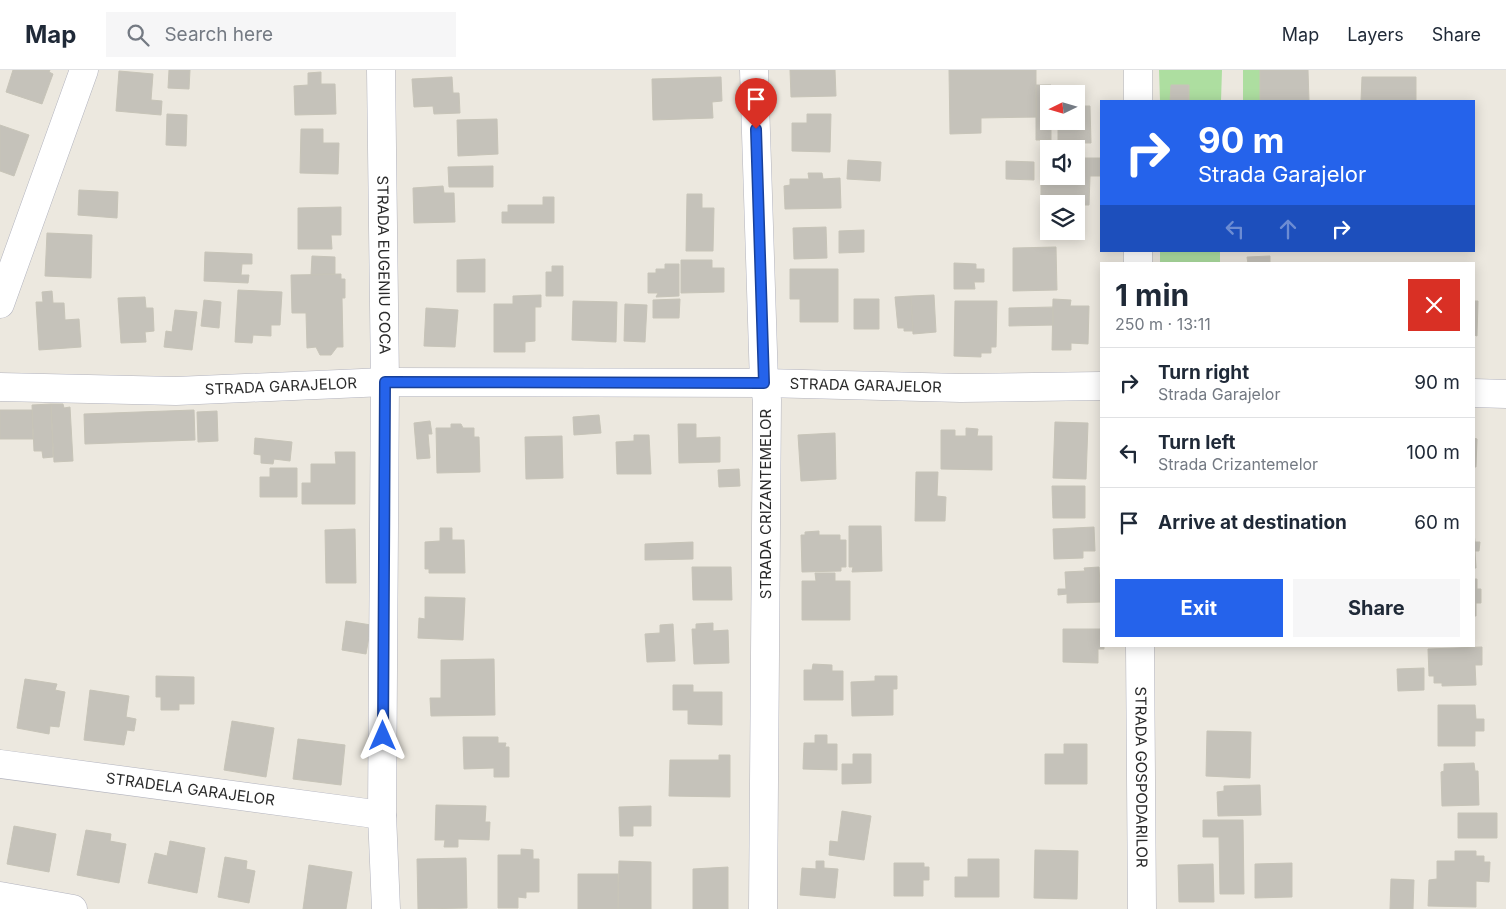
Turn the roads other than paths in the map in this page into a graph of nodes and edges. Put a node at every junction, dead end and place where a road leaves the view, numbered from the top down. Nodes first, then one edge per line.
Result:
1 (84, 70) edge
2 (381, 70) edge
3 (754, 70) edge
4 (1138, 70) edge
5 (1138, 100) edge
6 (0, 304) edge
7 (385, 382) junction
8 (764, 383) junction
9 (1100, 386) edge
10 (0, 387) edge
11 (1475, 393) edge
12 (1506, 394) edge
13 (1140, 647) edge
14 (0, 764) edge
15 (382, 815) junction
16 (0, 896) edge
17 (73, 909) edge
18 (386, 909) edge
19 (763, 909) edge
20 (1142, 909) edge

1 - 6 street
2 - 7 street, STRADA EUGENIU COCA
3 - 8 street, STRADA CRIZANTEMELOR
4 - 5 street
7 - 8 street, STRADA GARAJELOR
7 - 10 street, STRADA GARAJELOR
7 - 15 street, STRADA EUGENIU COCA
8 - 9 street, STRADA GARAJELOR
8 - 19 street, STRADA CRIZANTEMELOR
11 - 12 street
13 - 20 street, STRADA GOSPODARILOR
14 - 15 street, STRADELA GARAJELOR
15 - 18 street, STRADA EUGENIU COCA
16 - 17 street

